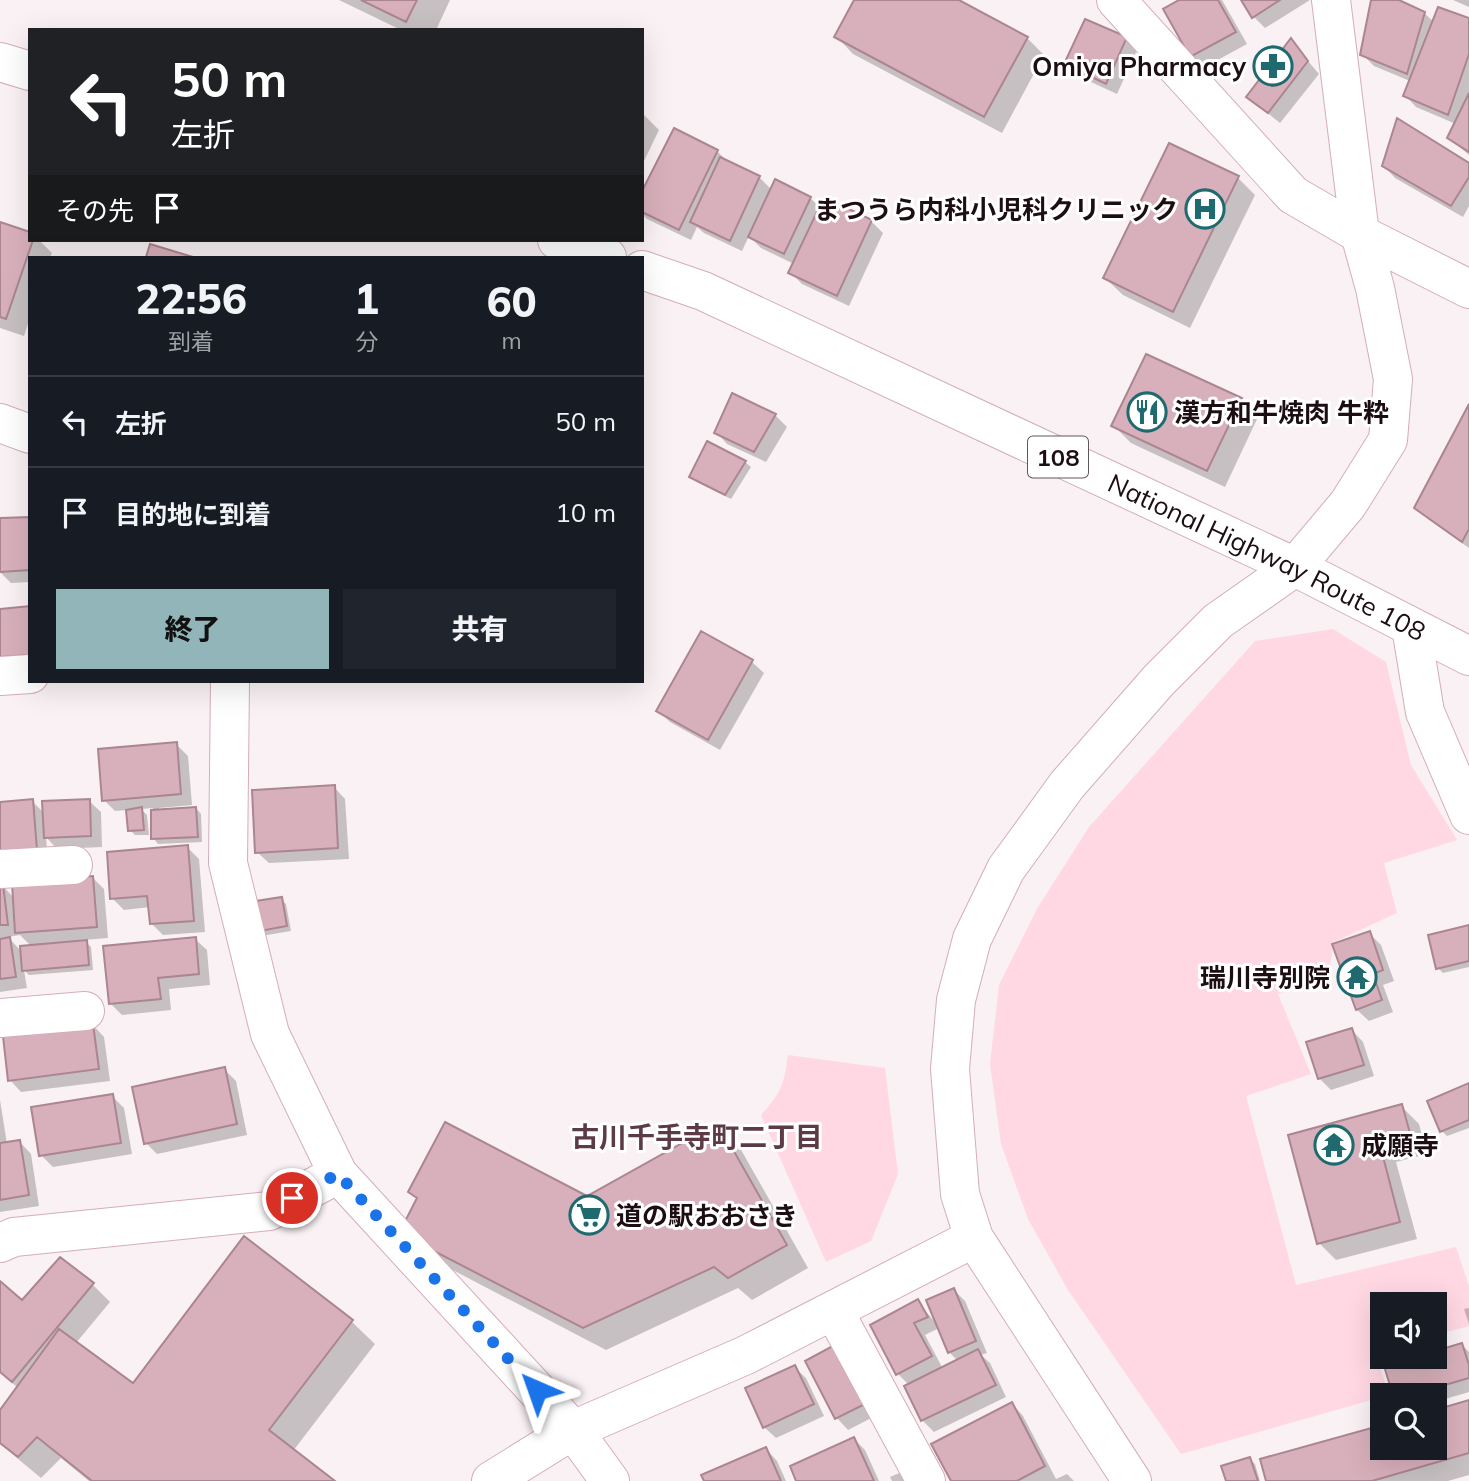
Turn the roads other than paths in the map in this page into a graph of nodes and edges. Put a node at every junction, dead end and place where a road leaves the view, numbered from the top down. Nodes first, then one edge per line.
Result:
1 (1116, 0) edge
2 (1331, 0) edge
3 (0, 62) edge
4 (28, 70) edge
5 (1360, 234) junction
6 (563, 242) edge
7 (604, 256) edge
8 (644, 271) edge
9 (1469, 289) edge
10 (0, 423) edge
11 (28, 433) edge
12 (1295, 567) junction
13 (1411, 627) junction
14 (1469, 656) edge
15 (28, 674) edge
16 (0, 676) edge
17 (230, 683) edge
18 (1469, 815) edge
19 (73, 865) dead end
20 (0, 869) edge
21 (85, 1011) dead end
22 (0, 1018) edge
23 (338, 1174) junction
24 (974, 1238) junction
25 (0, 1243) edge
26 (834, 1311) junction
27 (573, 1430) junction
28 (491, 1481) edge
29 (611, 1481) edge
30 (926, 1481) edge
31 (1132, 1481) edge

1 - 5 main road
2 - 5 main road
3 - 4 main road
5 - 9 main road
5 - 12 main road
6 - 7 main road
8 - 12 main road, National Highway Route 108 / 108
10 - 11 main road
12 - 13 main road, National Highway Route 108 / 108
12 - 24 main road
13 - 14 main road, National Highway Route 108 / 108
13 - 18 main road
15 - 16 main road
17 - 23 main road
19 - 20 main road
21 - 22 main road
23 - 25 main road
23 - 27 main road
24 - 26 main road
24 - 31 main road
26 - 27 main road
26 - 30 main road
27 - 28 main road
27 - 29 main road

